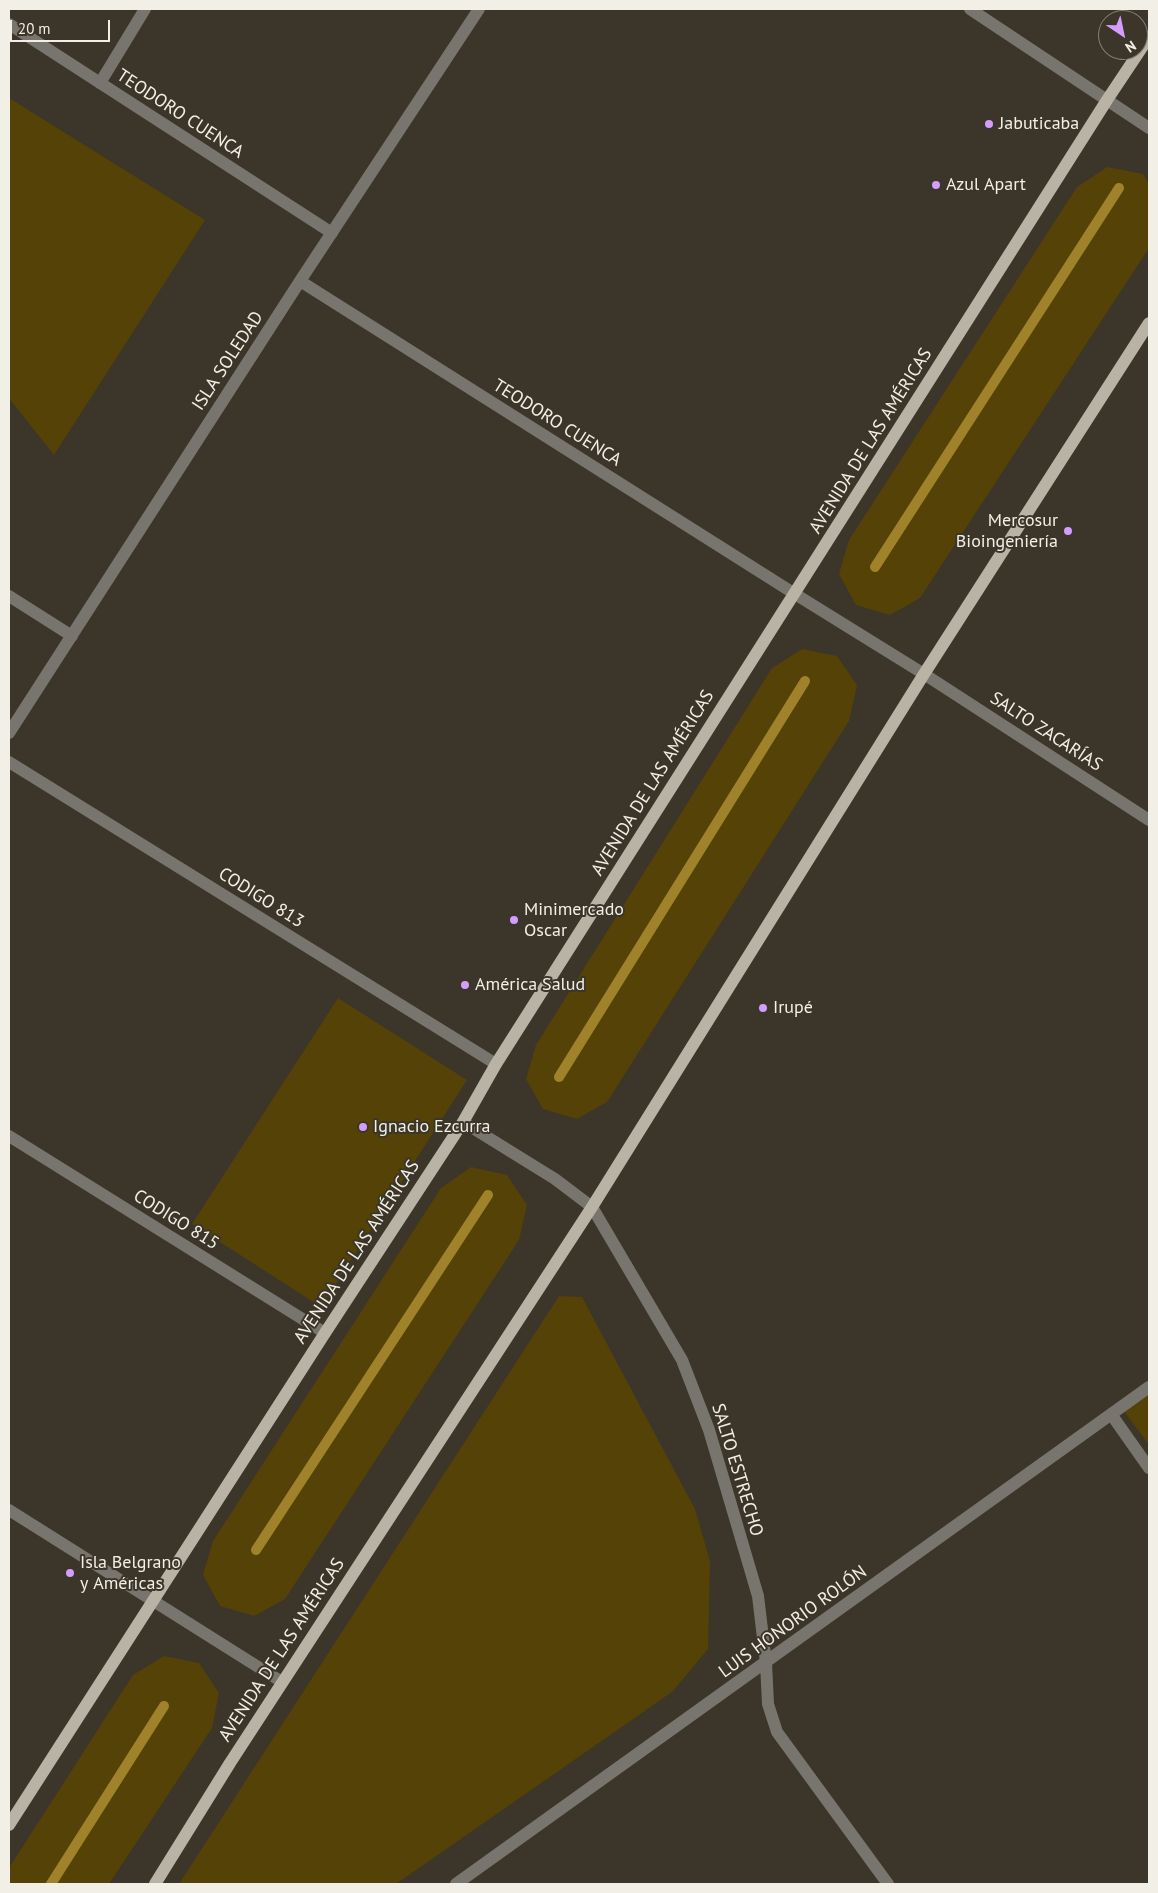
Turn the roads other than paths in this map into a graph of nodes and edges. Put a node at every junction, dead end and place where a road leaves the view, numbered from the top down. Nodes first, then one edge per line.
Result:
1 (145, 9) edge
2 (479, 9) edge
3 (970, 9) edge
4 (9, 24) edge
5 (1149, 37) edge
6 (100, 83) junction
7 (1108, 100) junction
8 (1149, 128) edge
9 (332, 232) junction
10 (300, 281) junction
11 (1149, 323) edge
12 (794, 594) junction
13 (9, 596) edge
14 (72, 636) junction
15 (924, 674) junction
16 (9, 733) edge
17 (9, 762) edge
18 (1149, 820) edge
19 (496, 1064) junction
20 (464, 1122) junction
21 (9, 1136) edge
22 (592, 1207) junction
23 (324, 1333) junction
24 (1149, 1388) edge
25 (1111, 1414) junction
26 (1149, 1468) edge
27 (9, 1510) edge
28 (154, 1600) junction
29 (766, 1664) junction
30 (282, 1682) junction
31 (9, 1825) edge
32 (155, 1884) edge
33 (456, 1884) edge
34 (888, 1884) edge

1 - 6 street
2 - 9 street, ISLA SOLEDAD
3 - 7 street
4 - 6 street, TEODORO CUENCA
5 - 7 main road, AVENIDA DE LAS AMÉRICAS
6 - 9 street, TEODORO CUENCA
7 - 8 street
7 - 12 main road, AVENIDA DE LAS AMÉRICAS
9 - 10 street, ISLA SOLEDAD
10 - 12 street, TEODORO CUENCA
10 - 14 street, ISLA SOLEDAD
11 - 15 main road, AVENIDA DE LAS AMÉRICAS
12 - 15 street, TEODORO CUENCA
12 - 19 main road, AVENIDA DE LAS AMÉRICAS
13 - 14 street
14 - 16 street, ISLA SOLEDAD
15 - 18 street, SALTO ZACARÍAS
15 - 22 main road, AVENIDA DE LAS AMÉRICAS
17 - 19 street, CODIGO 813
19 - 20 main road, AVENIDA DE LAS AMÉRICAS
20 - 22 street, SALTO ESTRECHO
20 - 23 main road, AVENIDA DE LAS AMÉRICAS
21 - 23 street, CODIGO 815
22 - 29 street, SALTO ESTRECHO
22 - 30 main road, AVENIDA DE LAS AMÉRICAS
23 - 28 main road, AVENIDA DE LAS AMÉRICAS
24 - 25 street, LUIS HONORIO ROLÓN
25 - 26 street
25 - 29 street, LUIS HONORIO ROLÓN
27 - 28 street
28 - 30 street
28 - 31 main road, AVENIDA DE LAS AMÉRICAS
29 - 33 street, LUIS HONORIO ROLÓN
29 - 34 street, SALTO ESTRECHO
30 - 32 main road, AVENIDA DE LAS AMÉRICAS

